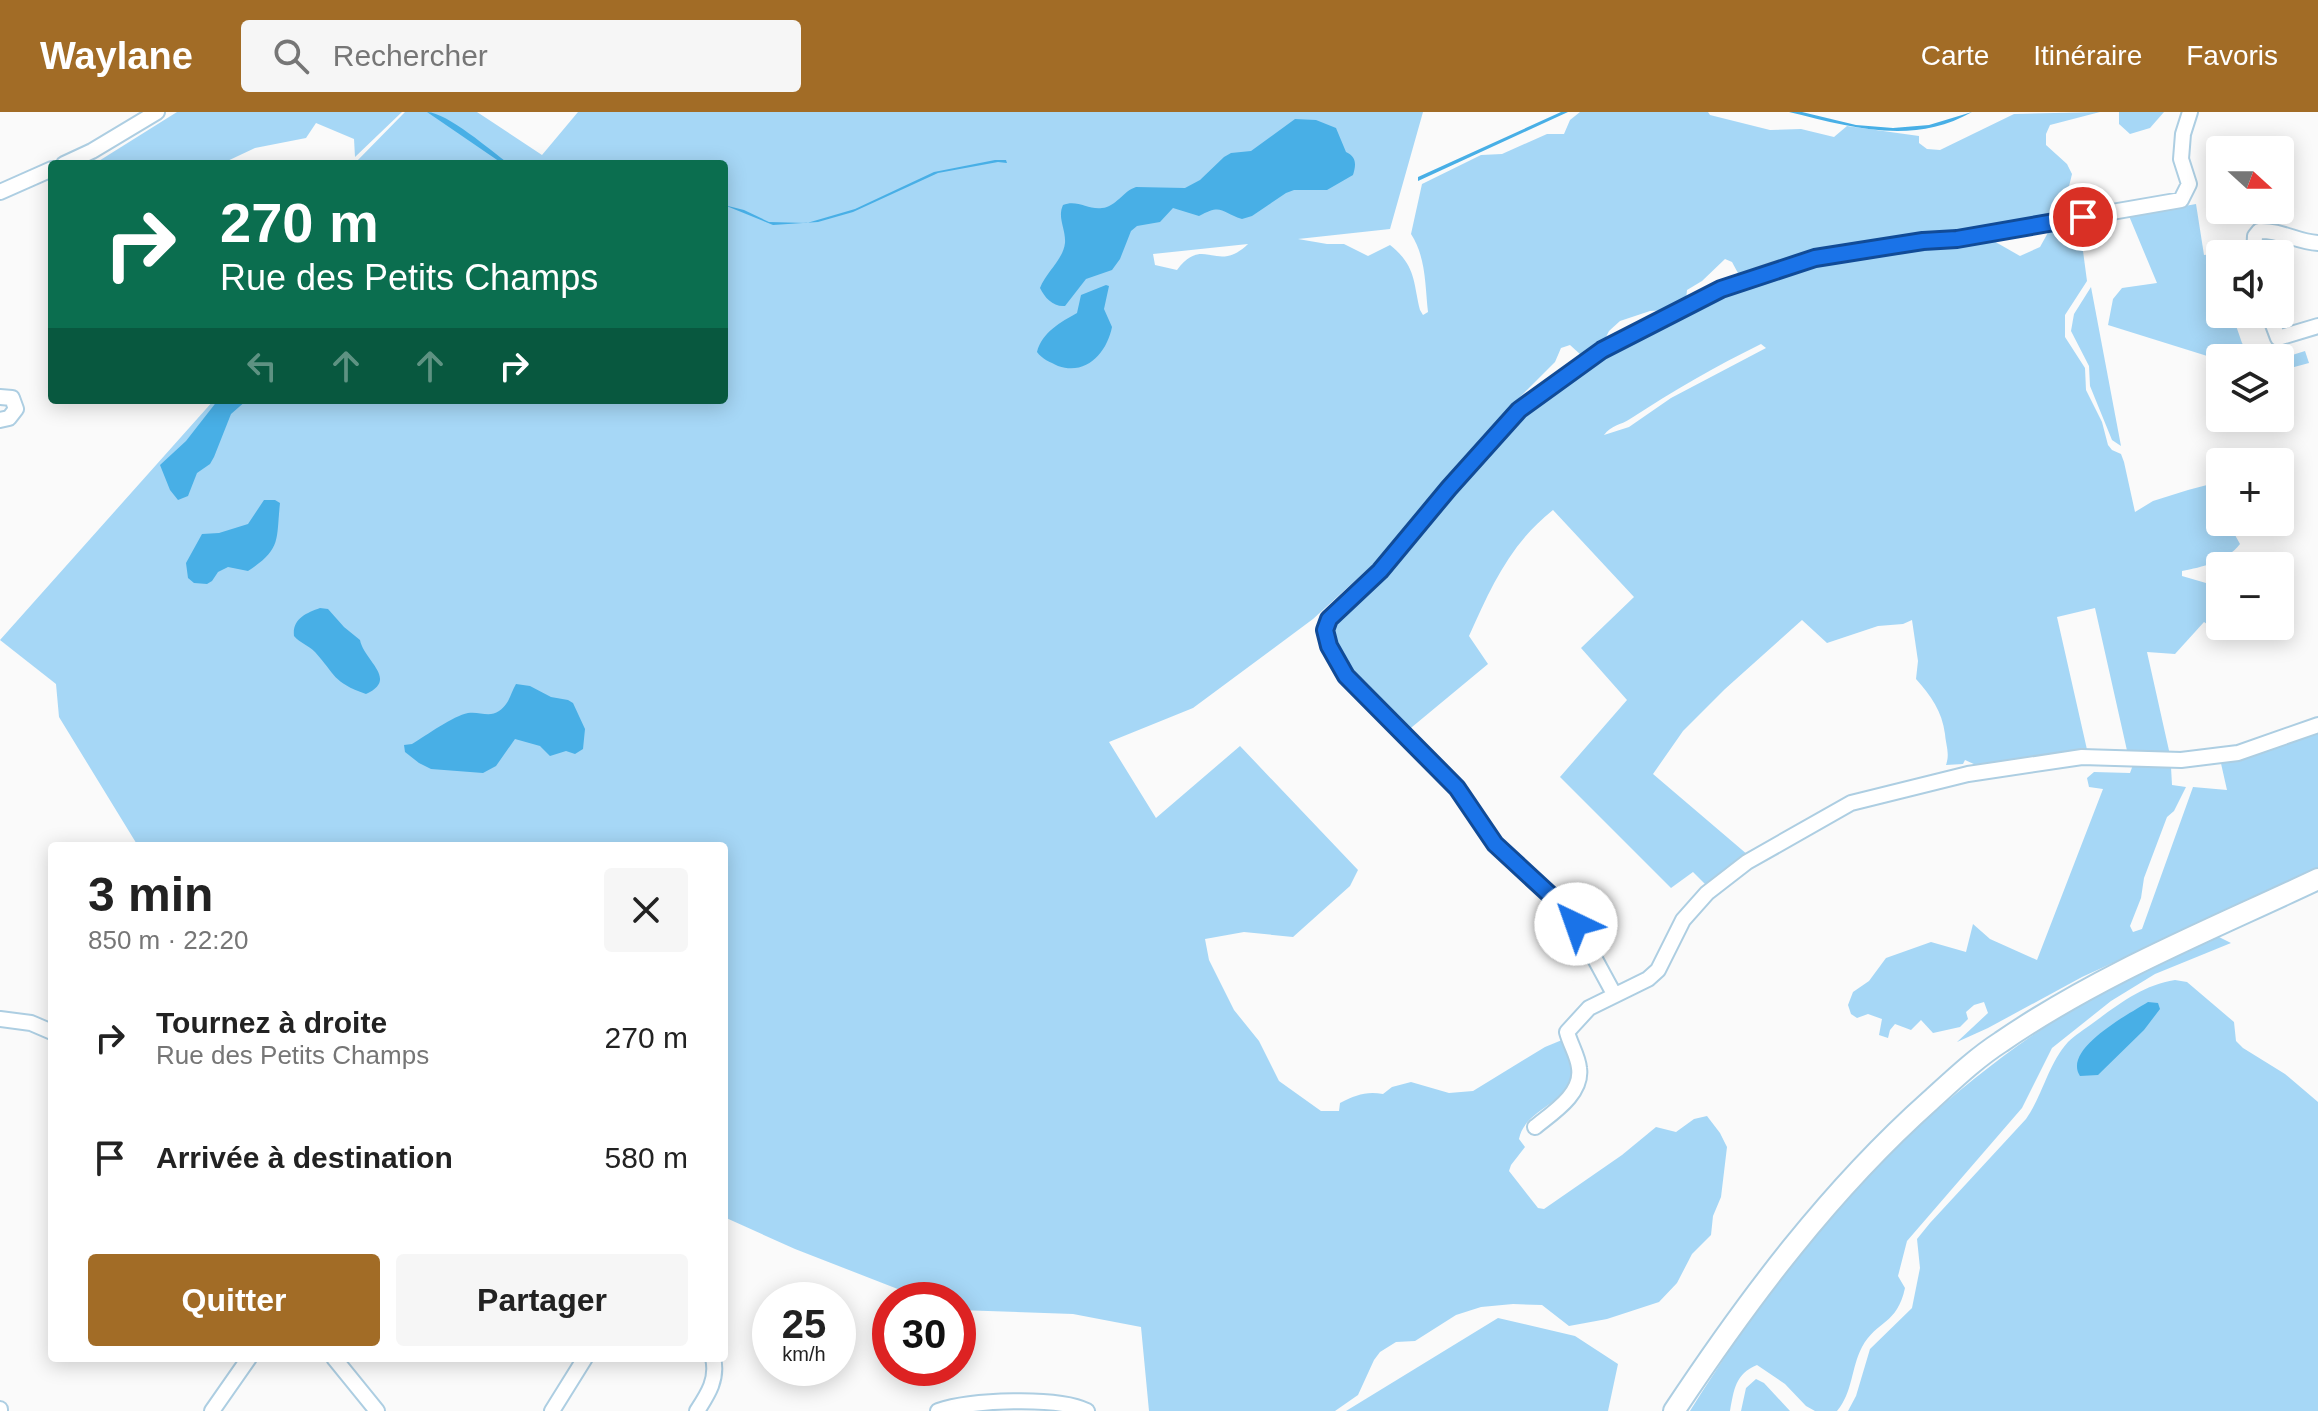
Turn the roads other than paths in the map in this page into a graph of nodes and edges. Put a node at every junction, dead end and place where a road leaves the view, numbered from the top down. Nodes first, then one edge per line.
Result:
1 (157, 112) edge
2 (2190, 112) edge
3 (73, 160) edge
4 (48, 171) edge
5 (0, 192) edge
6 (2255, 240) edge
7 (2318, 243) edge
8 (2318, 326) edge
9 (2274, 328) edge
10 (0, 397) edge
11 (0, 420) edge
12 (2318, 725) edge
13 (2318, 879) edge
14 (1614, 994) junction
15 (8, 1020) edge
16 (0, 1025) edge
17 (48, 1030) edge
18 (1535, 1127) dead end
19 (246, 1362) edge
20 (337, 1362) edge
21 (583, 1362) edge
22 (714, 1362) edge
23 (212, 1411) edge
24 (377, 1411) edge
25 (552, 1411) edge
26 (697, 1411) edge
27 (938, 1411) edge
28 (1087, 1411) edge
29 (1674, 1411) edge

1 - 3 street
2 - 14 street
4 - 5 street
6 - 7 street
8 - 9 street
10 - 11 street
12 - 14 street
13 - 29 highway
14 - 18 street
15 - 16 street
15 - 17 street
19 - 23 street
20 - 24 street
21 - 25 street
22 - 26 street
27 - 28 street

